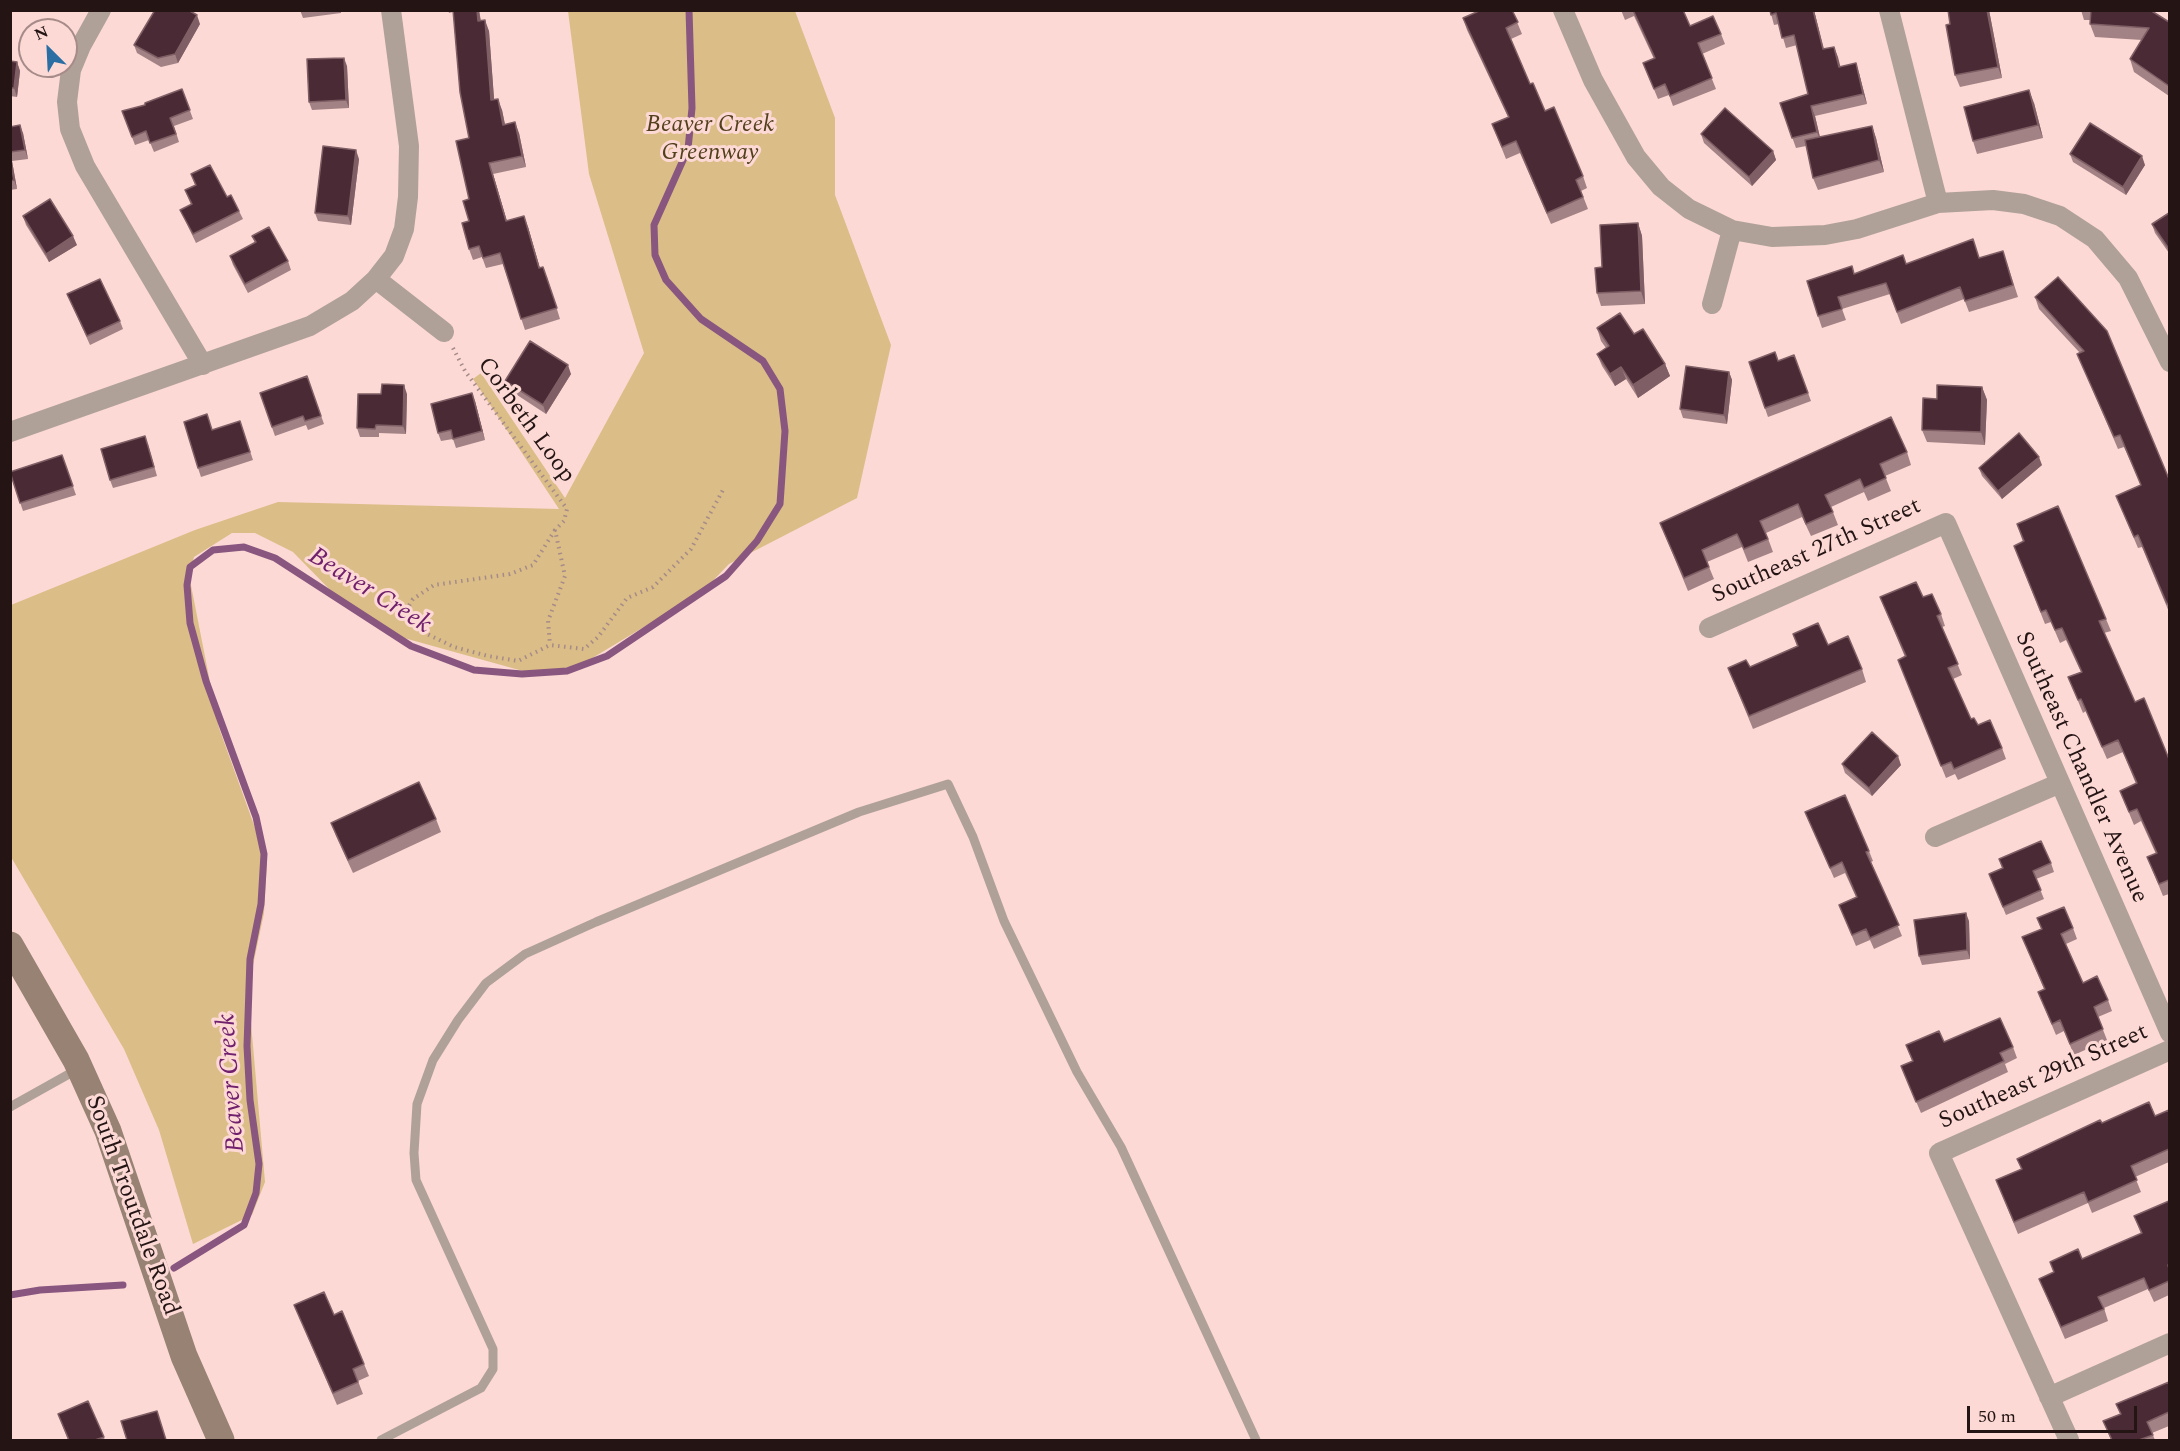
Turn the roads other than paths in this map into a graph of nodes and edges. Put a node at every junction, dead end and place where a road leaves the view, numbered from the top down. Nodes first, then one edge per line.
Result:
1 (101, 10) edge
2 (391, 10) edge
3 (1563, 10) edge
4 (1889, 10) edge
5 (1938, 203) junction
6 (1732, 230) junction
7 (376, 279) junction
8 (1712, 304) dead end
9 (444, 332) road end
10 (2165, 338) edge
11 (2169, 362) edge
12 (202, 365) junction
13 (10, 432) edge
14 (1946, 523) joint
15 (1709, 628) dead end
16 (2058, 784) junction
17 (1935, 837) dead end
18 (10, 945) edge
19 (2169, 1033) edge
20 (2169, 1050) edge
21 (80, 1068) junction
22 (10, 1107) edge
23 (2169, 1343) edge
24 (2049, 1397) junction
25 (221, 1440) edge
26 (381, 1440) edge
27 (1256, 1440) edge
28 (2069, 1440) edge

1 - 12 street
2 - 7 street
3 - 6 street
4 - 5 street
5 - 6 street
5 - 10 street
6 - 8 street
7 - 9 street
7 - 12 street
10 - 11 street
12 - 13 street
14 - 15 street, Southeast 27th Street
14 - 16 street, Southeast Chandler Avenue
16 - 17 street
16 - 19 street, Southeast Chandler Avenue
18 - 21 main road, South Troutdale Road
20 - 24 street, Southeast 29th Street
21 - 22 lane
21 - 25 main road, South Troutdale Road
23 - 24 street
24 - 28 street
26 - 27 lane

